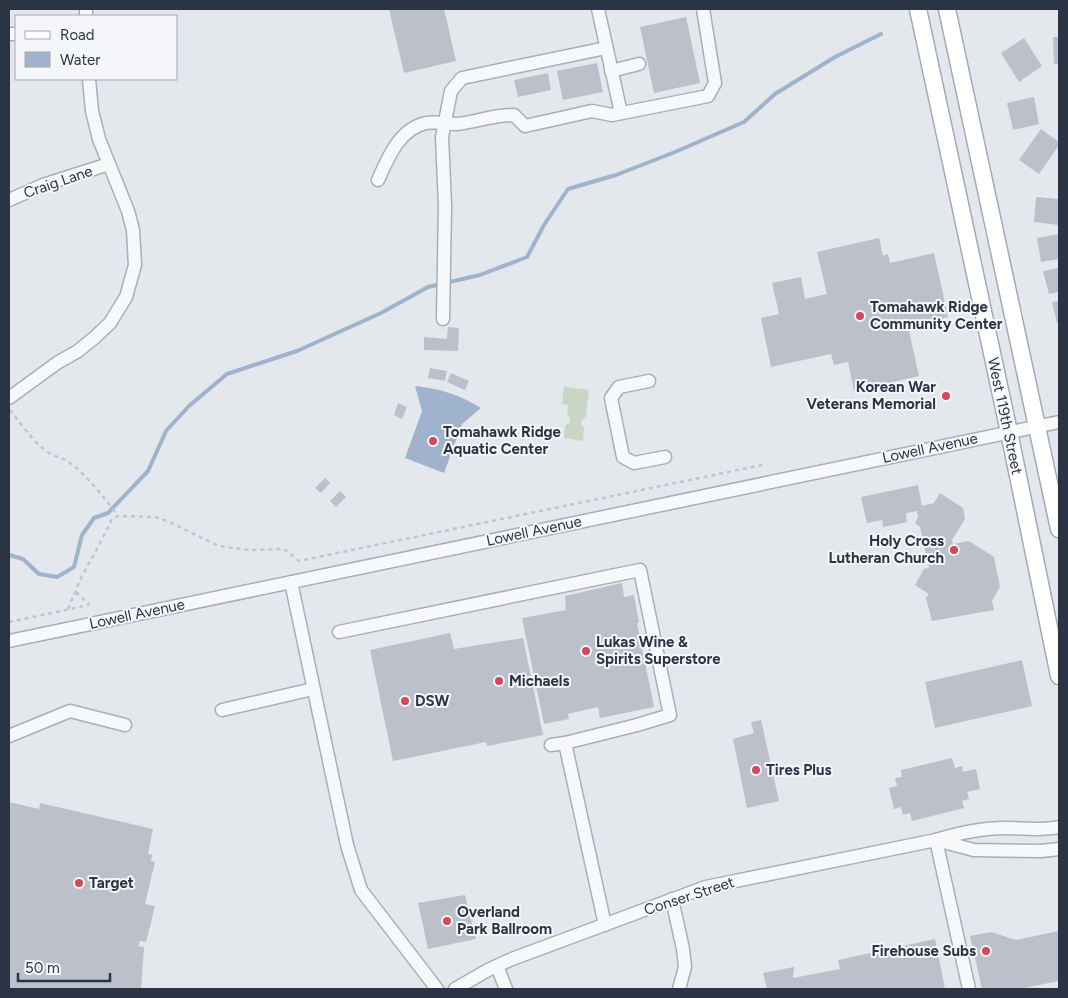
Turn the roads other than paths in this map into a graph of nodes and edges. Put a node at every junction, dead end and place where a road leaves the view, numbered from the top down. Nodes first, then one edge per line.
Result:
1 (598, 9) edge
2 (703, 9) edge
3 (918, 9) edge
4 (948, 9) edge
5 (606, 48) junction
6 (639, 64) dead end
7 (612, 71) junction
8 (89, 80) edge
9 (621, 113) junction
10 (444, 122) junction
11 (109, 164) junction
12 (378, 180) dead end
13 (9, 200) edge
14 (443, 320) dead end
15 (650, 381) dead end
16 (9, 398) edge
17 (1059, 422) edge
18 (1037, 426) junction
19 (1009, 432) junction
20 (666, 457) dead end
21 (1059, 529) edge
22 (290, 582) junction
23 (339, 632) dead end
24 (9, 641) edge
25 (1059, 676) edge
26 (313, 689) junction
27 (222, 710) dead end
28 (126, 725) dead end
29 (9, 736) edge
30 (565, 743) junction
31 (551, 746) dead end
32 (1059, 827) edge
33 (936, 840) junction
34 (1059, 849) edge
35 (672, 899) junction
36 (605, 925) junction
37 (497, 966) junction
38 (437, 989) edge
39 (454, 989) edge
40 (506, 989) edge
41 (679, 989) edge
42 (969, 989) edge

1 - 5 street
2 - 9 street
3 - 19 main road, West 119th Street
4 - 18 main road, West 119th Street
5 - 7 street
5 - 10 street
6 - 7 street
7 - 9 street
8 - 11 street
9 - 10 street
10 - 12 street
10 - 14 street
11 - 13 street, Craig Lane
11 - 16 street
15 - 20 street
17 - 18 street, Lowell Avenue
18 - 19 street, Lowell Avenue
18 - 21 main road, West 119th Street
19 - 22 street, Lowell Avenue
19 - 25 main road, West 119th Street
22 - 24 street, Lowell Avenue
22 - 26 street
23 - 30 street
26 - 27 street
26 - 38 street
28 - 29 street
30 - 31 street
30 - 36 street
32 - 33 street, Conser Street
33 - 34 street, Conser Street
33 - 35 street, Conser Street
33 - 42 street
35 - 36 street, Conser Street
35 - 41 street
36 - 37 street, Conser Street
37 - 39 street, Conser Street
37 - 40 street

